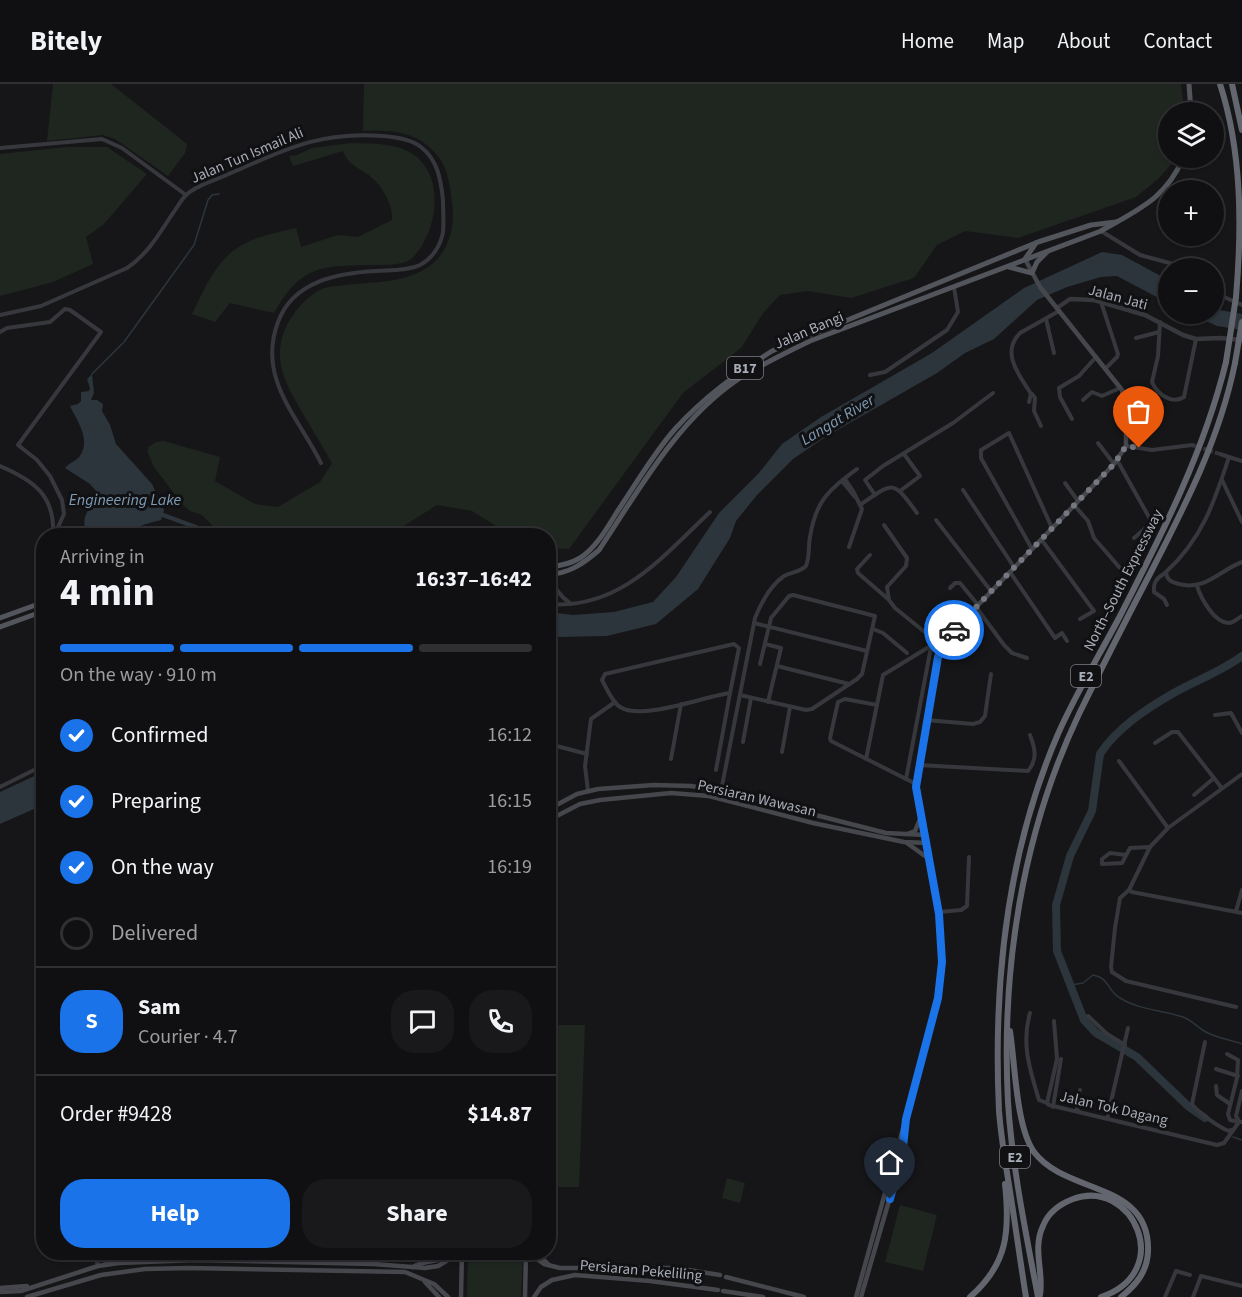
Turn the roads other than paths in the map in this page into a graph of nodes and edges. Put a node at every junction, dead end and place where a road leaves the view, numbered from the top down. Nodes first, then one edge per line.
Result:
1 (1189, 84) edge
2 (1220, 84) edge
3 (1232, 84) edge
4 (1190, 102) edge
5 (1242, 130) edge
6 (0, 148) edge
7 (1178, 168) edge
8 (186, 195) junction
9 (1118, 222) junction
10 (1101, 231) junction
11 (1038, 242) junction
12 (1051, 249) junction
13 (1009, 254) junction
14 (1025, 259) junction
15 (1158, 260) edge
16 (1007, 267) junction
17 (1033, 275) junction
18 (954, 287) junction
19 (1224, 297) edge
20 (1101, 302) junction
21 (1242, 305) edge
22 (1058, 309) junction
23 (0, 315) edge
24 (1046, 319) junction
25 (1158, 321) edge
26 (1242, 322) edge
27 (1160, 324) edge
28 (1164, 324) edge
29 (0, 331) edge
30 (1159, 332) junction
31 (1136, 338) dead end
32 (1196, 339) junction
33 (1242, 340) edge
34 (1054, 353) dead end
35 (1097, 357) junction
36 (1106, 368) junction
37 (870, 375) dead end
38 (1120, 388) junction
39 (993, 393) dead end
40 (1031, 394) junction
41 (1083, 399) dead end
42 (1029, 402) dead end
43 (1072, 419) dead end
44 (1041, 426) dead end
45 (1098, 443) dead end
46 (1192, 445) tunnel mouth
47 (1126, 446) junction
48 (904, 454) junction
49 (1220, 454) tunnel mouth
50 (1229, 457) junction
51 (1242, 461) edge
52 (1115, 462) junction
53 (321, 463) dead end
54 (0, 466) edge
55 (857, 469) dead end
56 (843, 480) junction
57 (1222, 480) junction
58 (1065, 483) dead end
59 (900, 490) junction
60 (963, 490) dead end
61 (874, 495) junction
62 (1076, 503) junction
63 (861, 505) junction
64 (710, 513) dead end
65 (917, 513) dead end
66 (936, 520) dead end
67 (1242, 522) edge
68 (884, 525) dead end
69 (53, 528) edge
70 (57, 528) edge
71 (1052, 528) junction
72 (1134, 538) dead end
73 (1041, 539) junction
74 (849, 547) dead end
75 (1032, 549) junction
76 (870, 555) dead end
77 (1242, 562) edge
78 (556, 566) edge
79 (1014, 567) junction
80 (1171, 568) junction
81 (1010, 572) junction
82 (1166, 572) junction
83 (556, 573) edge
84 (1126, 575) dead end
85 (1172, 582) junction
86 (1197, 586) junction
87 (950, 588) dead end
88 (556, 590) edge
89 (991, 591) junction
90 (889, 600) junction
91 (556, 604) edge
92 (1167, 604) dead end
93 (36, 605) edge
94 (572, 605) junction
95 (977, 606) junction
96 (36, 614) edge
97 (1242, 616) edge
98 (0, 618) edge
99 (1080, 619) dead end
100 (754, 623) junction
101 (769, 626) junction
102 (0, 627) edge
103 (873, 629) junction
104 (1067, 642) dead end
105 (765, 644) junction
106 (939, 644) junction
107 (931, 646) junction
108 (867, 651) junction
109 (907, 653) dead end
110 (1027, 658) dead end
111 (760, 664) dead end
112 (777, 666) junction
113 (991, 674) dead end
114 (733, 680) junction
115 (743, 682) junction
116 (850, 684) junction
117 (730, 693) junction
118 (740, 695) junction
119 (752, 698) junction
120 (615, 702) junction
121 (768, 702) junction
122 (681, 704) junction
123 (876, 705) junction
124 (790, 707) junction
125 (1215, 715) dead end
126 (926, 720) junction
127 (1242, 733) edge
128 (1030, 735) dead end
129 (743, 742) dead end
130 (1155, 743) dead end
131 (556, 746) edge
132 (782, 752) dead end
133 (587, 754) junction
134 (670, 759) dead end
135 (866, 759) junction
136 (1119, 761) dead end
137 (919, 765) junction
138 (36, 769) edge
139 (716, 770) dead end
140 (1242, 774) edge
141 (1214, 778) junction
142 (906, 779) junction
143 (916, 784) junction
144 (0, 787) edge
145 (1221, 787) junction
146 (588, 791) junction
147 (722, 791) junction
148 (1194, 795) dead end
149 (709, 796) junction
150 (600, 800) junction
151 (736, 803) junction
152 (580, 804) junction
153 (556, 805) edge
154 (920, 808) junction
155 (800, 812) junction
156 (556, 816) edge
157 (828, 819) junction
158 (813, 823) junction
159 (1168, 828) junction
160 (905, 835) junction
161 (925, 835) junction
162 (904, 842) junction
163 (927, 843) junction
164 (1150, 847) junction
165 (1126, 855) junction
166 (969, 858) dead end
167 (930, 859) junction
168 (1129, 890) junction
169 (1242, 890) edge
170 (1236, 911) junction
171 (939, 912) junction
172 (1242, 913) edge
173 (1236, 1007) dead end
174 (1030, 1013) dead end
175 (1008, 1016) junction
176 (1088, 1016) dead end
177 (1054, 1021) dead end
178 (1128, 1028) dead end
179 (1205, 1042) dead end
180 (1124, 1049) junction
181 (1227, 1054) dead end
182 (1061, 1059) dead end
183 (1216, 1070) dead end
184 (1238, 1076) junction
185 (1216, 1086) dead end
186 (1080, 1090) dead end
187 (1242, 1091) edge
188 (1047, 1103) junction
189 (1230, 1104) junction
190 (1053, 1107) junction
191 (999, 1112) junction
192 (1079, 1112) junction
193 (906, 1119) junction
194 (1107, 1119) junction
195 (1241, 1122) edge
196 (1233, 1130) junction
197 (97, 1260) edge
198 (105, 1260) edge
199 (146, 1260) edge
200 (175, 1260) joint
201 (441, 1260) edge
202 (448, 1260) edge
203 (462, 1260) edge
204 (526, 1260) edge
205 (536, 1260) edge
206 (545, 1260) edge
207 (142, 1262) junction
208 (106, 1264) junction
209 (98, 1266) junction
210 (551, 1266) junction
211 (413, 1267) junction
212 (1190, 1275) dead end
213 (421, 1277) junction
214 (1242, 1286) edge
215 (58, 1287) junction
216 (0, 1290) edge
217 (27, 1297) edge
218 (38, 1297) edge
219 (440, 1297) edge
220 (448, 1297) edge
221 (461, 1297) edge
222 (525, 1297) edge
223 (534, 1297) edge
224 (763, 1297) edge
225 (804, 1297) edge
226 (856, 1297) edge
227 (861, 1297) edge
228 (970, 1297) edge
229 (1026, 1297) edge
230 (1038, 1297) edge
231 (1101, 1297) edge
232 (1121, 1297) edge
233 (1165, 1297) edge
234 (1193, 1297) edge

1 - 4 main road
2 - 191 highway, North–South Expressway / E2, bridge
3 - 5 highway
6 - 8 street
7 - 9 main road, Jalan Bangi / B17
8 - 23 street, Jalan Tun Ismail Ali
8 - 53 street, Jalan Tun Ismail Ali
9 - 10 main road, Jalan Bangi / B17
9 - 11 main road, Jalan Bangi / B17
10 - 12 main road, Jalan Bangi / B17
10 - 15 street
11 - 13 main road, Jalan Bangi / B17
11 - 14 main road
12 - 14 main road, Jalan Bangi / B17
12 - 17 main road
13 - 14 main road
13 - 78 main road, Jalan Bangi / B17
14 - 16 main road, Jalan Bangi / B17
14 - 17 main road
16 - 17 main road
16 - 18 main road, Jalan Bangi / B17
17 - 22 main road
18 - 37 street
18 - 83 main road, Jalan Bangi / B17
19 - 21 street
20 - 22 street, Jalan Jati
20 - 25 street, Jalan Jati
20 - 36 street
22 - 24 street
22 - 35 main road
24 - 34 street
24 - 40 street
26 - 175 highway, North–South Expressway / E2, bridge
27 - 30 street
28 - 32 street, Jalan Jati
29 - 70 street
30 - 31 street
30 - 32 street
32 - 33 street, Jalan Jati
35 - 36 main road
35 - 43 street
36 - 38 main road
38 - 41 street
38 - 47 main road
39 - 48 street
40 - 42 street
40 - 44 street
45 - 52 street
46 - 47 street
47 - 52 main road
48 - 59 street
48 - 61 street
49 - 50 street
50 - 51 street
50 - 57 street
52 - 62 main road
52 - 72 street
54 - 69 street
55 - 56 street
56 - 63 street
56 - 100 street
57 - 67 street
57 - 80 street
58 - 62 street
59 - 61 street
59 - 65 street
60 - 79 street
61 - 63 street
62 - 71 main road
62 - 84 street
63 - 74 street
64 - 94 street
66 - 89 street
68 - 90 street
71 - 73 main road
71 - 75 street
73 - 75 main road
73 - 99 street
75 - 79 main road
76 - 90 street
77 - 86 street
79 - 81 main road
80 - 82 street
80 - 85 street
81 - 89 main road
81 - 104 street
82 - 85 street
82 - 92 street
85 - 86 street
86 - 97 street
87 - 95 street
88 - 94 street
89 - 95 main road
90 - 106 street
91 - 94 street
93 - 98 main road
95 - 106 main road
95 - 110 street
96 - 102 main road
100 - 101 street
100 - 115 street
101 - 103 street
101 - 105 street
101 - 108 street
103 - 108 street
103 - 109 street
105 - 111 street
105 - 112 street
106 - 107 street
106 - 126 main road
107 - 123 street
107 - 142 street
108 - 116 street
112 - 116 street
112 - 121 street
113 - 126 street
114 - 115 street
114 - 117 street
114 - 120 street
115 - 118 street
116 - 124 street
117 - 122 street
117 - 139 street
118 - 119 street
118 - 147 street
119 - 121 street
119 - 129 street
120 - 122 street
120 - 133 street
121 - 124 street
122 - 134 street
123 - 135 street
123 - 135 street
124 - 132 street
125 - 127 street
126 - 137 main road
128 - 137 street
130 - 141 street
131 - 133 street
133 - 146 street
135 - 142 street
136 - 159 street
137 - 143 main road
138 - 144 street
140 - 145 street
141 - 145 street
141 - 148 street
142 - 143 street
143 - 154 main road
145 - 159 street
146 - 147 main road, Persiaran Wawasan
146 - 150 main road
146 - 152 main road
146 - 153 main road, Persiaran Wawasan
147 - 149 main road
147 - 151 main road
147 - 155 main road, Persiaran Wawasan
149 - 150 main road, Persiaran Wawasan
149 - 151 main road, Persiaran Wawasan
150 - 152 main road, Persiaran Wawasan
151 - 158 main road, Persiaran Wawasan
152 - 156 main road, Persiaran Wawasan
154 - 160 main road
154 - 161 main road
155 - 157 main road, Persiaran Wawasan
155 - 158 main road
157 - 158 main road
157 - 160 main road, Persiaran Wawasan
158 - 162 main road, Persiaran Wawasan
159 - 164 street
160 - 161 main road, Persiaran Wawasan
161 - 163 main road
162 - 163 main road, Persiaran Wawasan
162 - 167 main road
163 - 167 main road
164 - 165 street
164 - 168 street
165 - 165 street
166 - 171 street
167 - 171 main road
168 - 170 street
168 - 173 street
169 - 170 street
170 - 172 street
171 - 193 main road
174 - 188 street
175 - 230 highway, North–South Expressway / E2
175 - 232 highway
176 - 180 street
177 - 188 street, Jalan Tok Dagang
178 - 180 street
179 - 196 street
180 - 194 street
181 - 184 street
182 - 190 street
183 - 184 street
184 - 189 street
185 - 189 street
186 - 192 street
187 - 195 street
188 - 190 street, Jalan Tok Dagang
189 - 195 street
190 - 192 street, Jalan Tok Dagang
191 - 228 highway
191 - 229 highway, North–South Expressway / E2
192 - 194 street, Jalan Tok Dagang
193 - 226 main road
193 - 227 main road
194 - 196 street, Jalan Tok Dagang
195 - 196 street
197 - 209 street
198 - 208 street
199 - 207 street
200 - 207 main road
200 - 211 main road
201 - 211 main road
202 - 211 main road
203 - 221 main road
204 - 222 main road
205 - 210 main road, Persiaran Pekeliling
206 - 210 main road
207 - 208 main road
208 - 209 main road
209 - 216 main road
210 - 225 main road, Persiaran Pekeliling
212 - 233 street
213 - 215 main road
213 - 219 main road
213 - 220 main road
214 - 234 street
215 - 217 main road
215 - 218 main road
223 - 224 main road, Persiaran Pekeliling
230 - 231 highway

